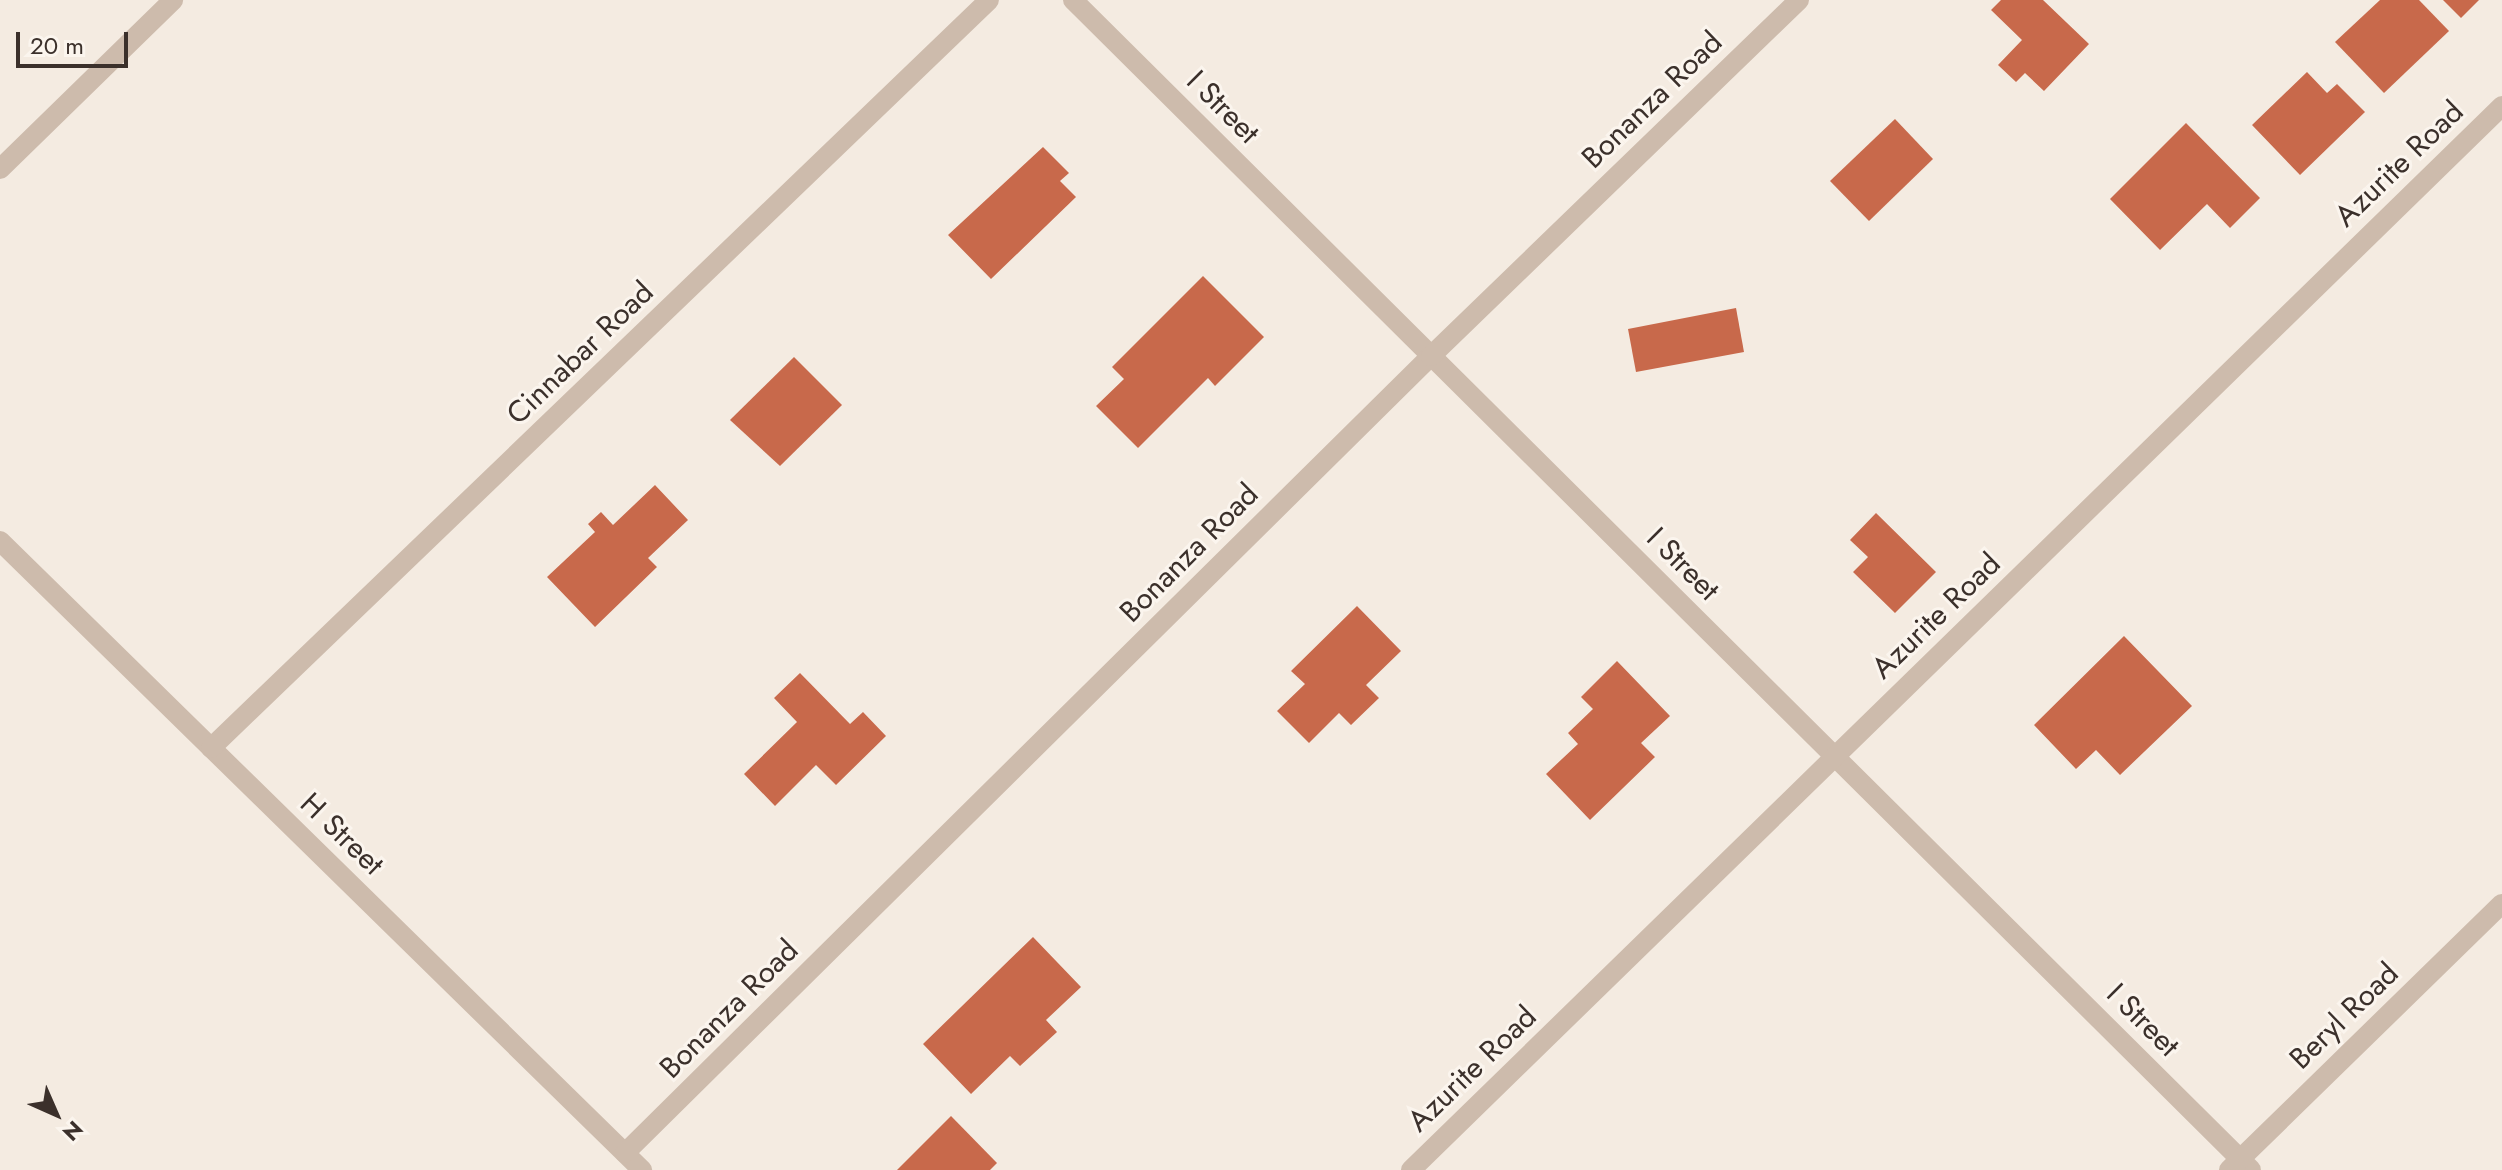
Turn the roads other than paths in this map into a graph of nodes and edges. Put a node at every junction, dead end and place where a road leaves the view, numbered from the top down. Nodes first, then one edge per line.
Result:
1 (173, 0) edge
2 (989, 0) edge
3 (1073, 0) edge
4 (1799, 0) edge
5 (2502, 106) edge
6 (0, 169) edge
7 (1431, 356) junction
8 (0, 541) edge
9 (211, 748) junction
10 (1835, 757) junction
11 (2502, 904) edge
12 (625, 1153) junction
13 (2240, 1166) edge
14 (642, 1170) edge
15 (1411, 1170) edge

1 - 6 street
2 - 9 street, Cinnabar Road
3 - 7 street, I Street
4 - 7 street, Bonanza Road
5 - 10 street, Azurite Road
7 - 10 street, I Street
7 - 12 street, Bonanza Road
8 - 9 street, H Street
9 - 12 street, H Street
10 - 13 street, I Street
10 - 15 street, Azurite Road
11 - 13 street, Beryl Road
12 - 14 street, H Street

